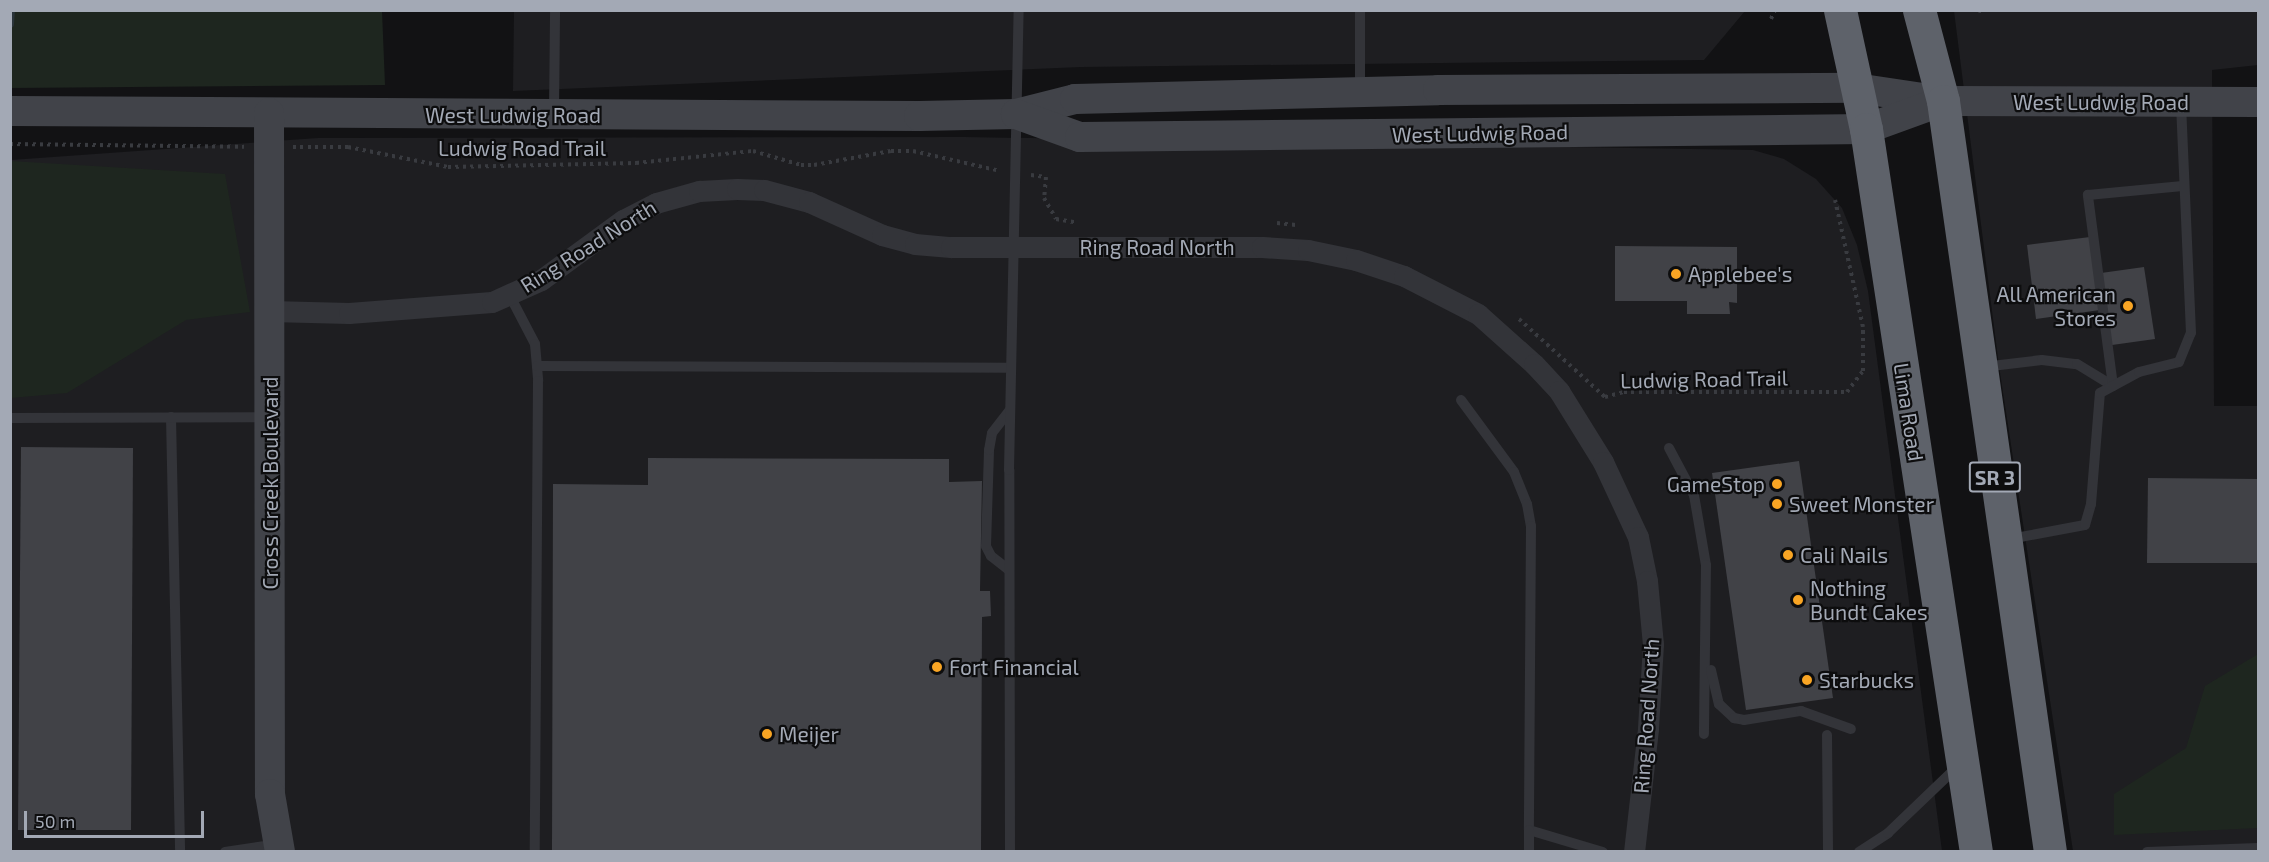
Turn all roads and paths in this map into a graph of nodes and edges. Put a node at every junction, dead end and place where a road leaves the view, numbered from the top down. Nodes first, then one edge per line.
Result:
1 (555, 10) edge
2 (1019, 10) edge
3 (1360, 10) edge
4 (1775, 10) edge
5 (1840, 10) edge
6 (1919, 10) edge
7 (1979, 10) edge
8 (1983, 15) dead end
9 (1771, 19) dead end
10 (1856, 88) junction
11 (1360, 92) junction
12 (1942, 101) junction
13 (2259, 102) edge
14 (2181, 103) junction
15 (10, 111) edge
16 (269, 113) junction
17 (1016, 114) junction
18 (554, 115) junction
19 (1866, 129) junction
20 (10, 144) edge
21 (269, 147) junction
22 (993, 170) dead end
23 (2183, 186) junction
24 (1834, 200) dead end
25 (1013, 246) junction
26 (509, 294) junction
27 (270, 311) junction
28 (1547, 342) dead end
29 (537, 366) junction
30 (1980, 367) junction
31 (1010, 368) junction
32 (2113, 386) junction
33 (1461, 400) dead end
34 (1010, 410) junction
35 (171, 417) junction
36 (270, 417) junction
37 (10, 418) edge
38 (1670, 448) dead end
39 (2004, 541) junction
40 (1009, 570) junction
41 (1707, 646) junction
42 (1851, 729) dead end
43 (1704, 734) dead end
44 (1827, 735) dead end
45 (1963, 762) junction
46 (1529, 830) junction
47 (279, 847) edge
48 (2259, 848) edge
49 (2193, 851) edge
50 (180, 852) edge
51 (225, 852) edge
52 (536, 852) edge
53 (1010, 852) edge
54 (1529, 852) edge
55 (1603, 852) edge
56 (1634, 852) edge
57 (1828, 852) edge
58 (1859, 852) edge
59 (1976, 852) edge
60 (2050, 852) edge
61 (2147, 852) edge

1 - 18 lane
2 - 17 lane
3 - 11 lane
4 - 9 path
5 - 10 highway, Lima Road
6 - 12 highway, SR 3
7 - 8 path
10 - 11 main road, West Ludwig Road
10 - 12 main road, West Ludwig Road
10 - 19 highway, Lima Road
11 - 17 main road, West Ludwig Road
12 - 14 main road, West Ludwig Road
12 - 19 main road, West Ludwig Road
12 - 30 highway, SR 3
13 - 14 main road, West Ludwig Road
14 - 23 lane
15 - 16 main road, West Ludwig Road
16 - 18 main road, West Ludwig Road
16 - 21 main road, Cross Creek Boulevard
17 - 18 main road, West Ludwig Road
17 - 19 main road, West Ludwig Road
17 - 25 lane
19 - 45 highway, Lima Road
20 - 21 path, Ludwig Road Trail
21 - 22 path, Ludwig Road Trail
21 - 27 main road, Cross Creek Boulevard
23 - 32 lane
23 - 32 lane
24 - 28 path, Ludwig Road Trail
25 - 26 street, Ring Road North
25 - 31 lane
25 - 56 street, Ring Road North
26 - 27 street, Ring Road North
26 - 29 lane
27 - 36 main road, Cross Creek Boulevard
29 - 31 lane
29 - 52 lane
30 - 32 lane
30 - 39 highway, SR 3
31 - 34 lane
32 - 39 lane
33 - 46 lane
34 - 40 lane
34 - 40 lane
35 - 36 lane
35 - 37 lane
35 - 50 lane
36 - 47 main road, Cross Creek Boulevard
38 - 41 lane
39 - 60 highway, SR 3
40 - 53 lane
41 - 42 lane
41 - 43 lane
44 - 57 lane
45 - 58 lane
45 - 59 highway, Lima Road
46 - 54 lane
46 - 55 lane
47 - 51 lane
48 - 49 lane
49 - 61 lane

